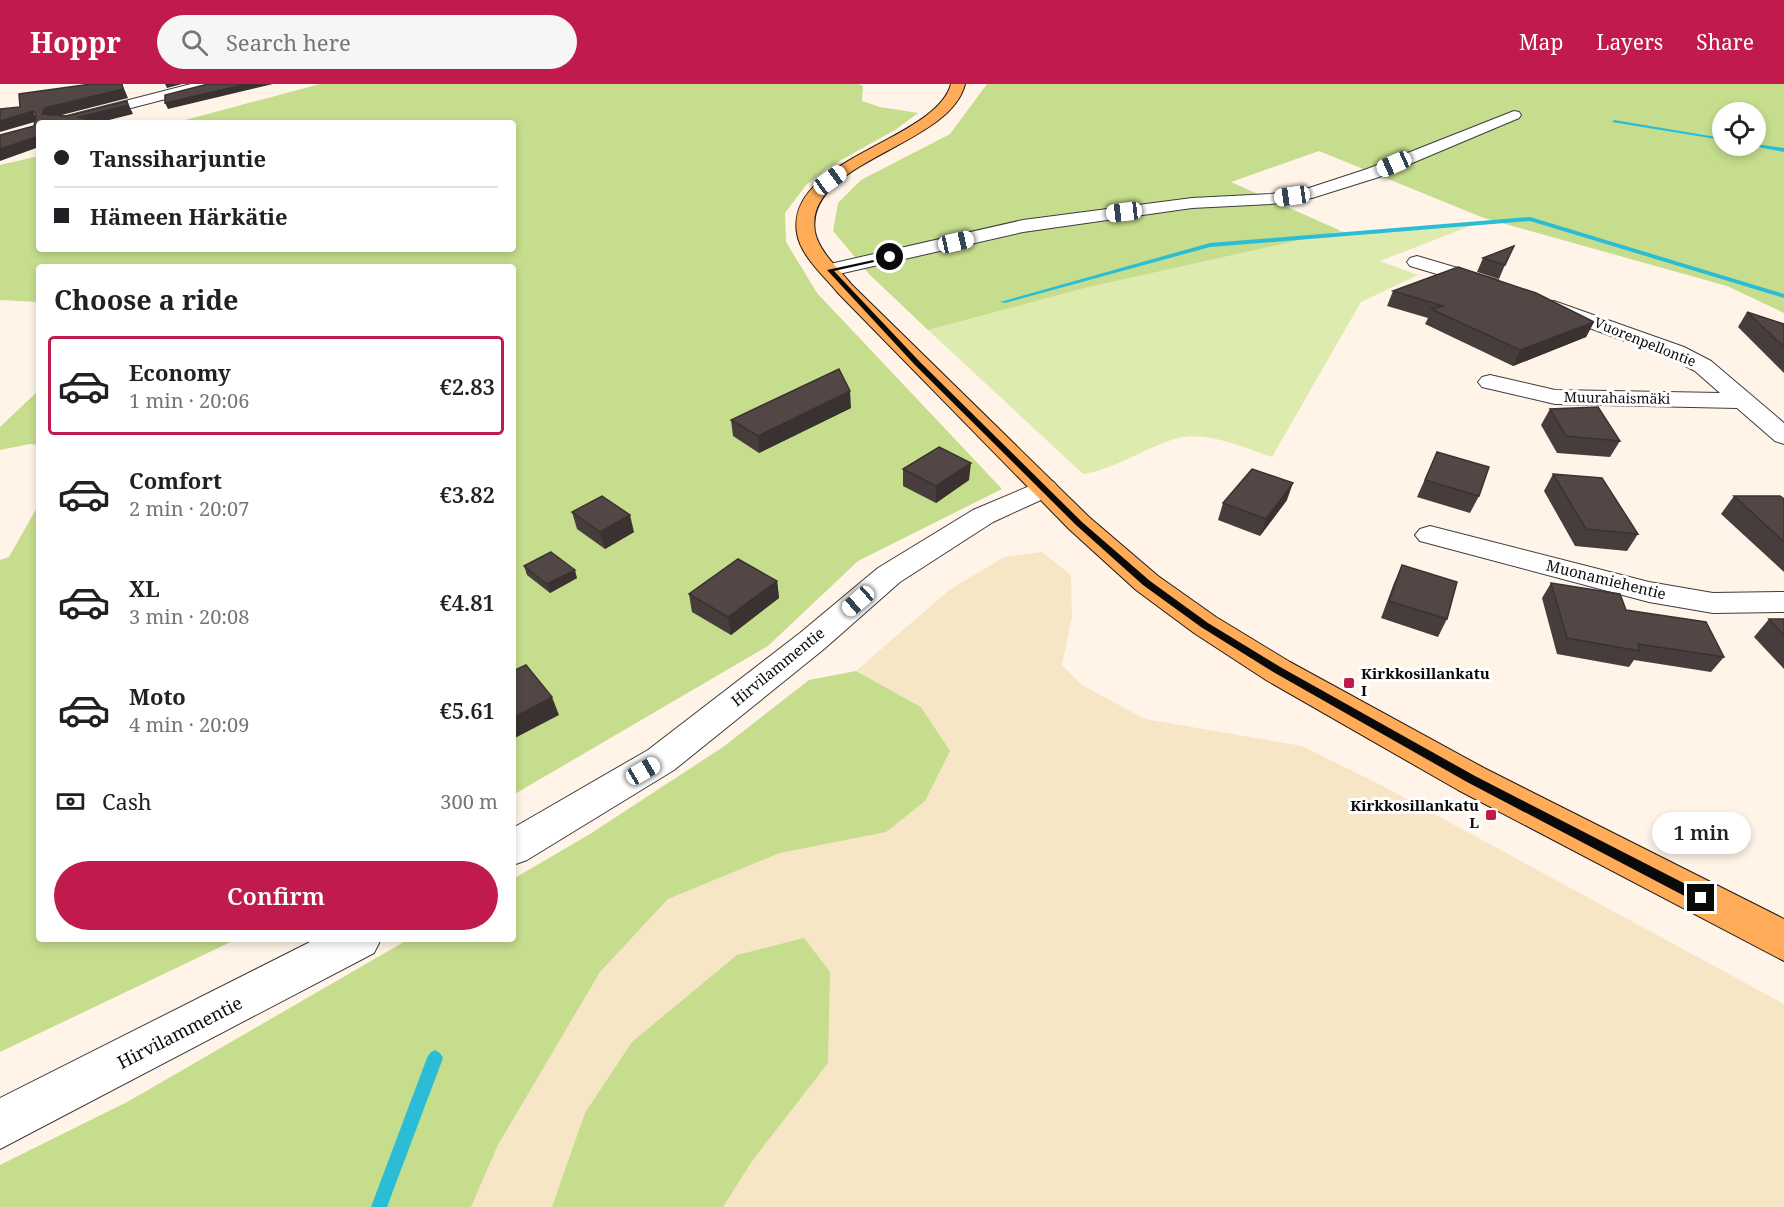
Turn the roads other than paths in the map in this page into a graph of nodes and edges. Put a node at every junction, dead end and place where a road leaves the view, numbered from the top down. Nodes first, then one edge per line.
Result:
1 (207, 84) edge
2 (958, 84) edge
3 (1514, 115) dead end
4 (68, 120) edge
5 (1417, 262) dead end
6 (830, 270) junction
7 (1490, 382) dead end
8 (1745, 401) junction
9 (1784, 436) edge
10 (1044, 488) junction
11 (1430, 535) dead end
12 (1784, 602) edge
13 (516, 846) edge
14 (352, 942) edge
15 (1784, 942) edge
16 (0, 1124) edge

1 - 4 street
2 - 6 main road
3 - 6 street
5 - 8 street, Vuorenpellontie
6 - 10 main road
7 - 8 street, Muurahaismäki
8 - 9 street, Vuorenpellontie
10 - 13 street, Hirvilammentie
10 - 15 main road
11 - 12 street, Muonamiehentie
14 - 16 street, Hirvilammentie

